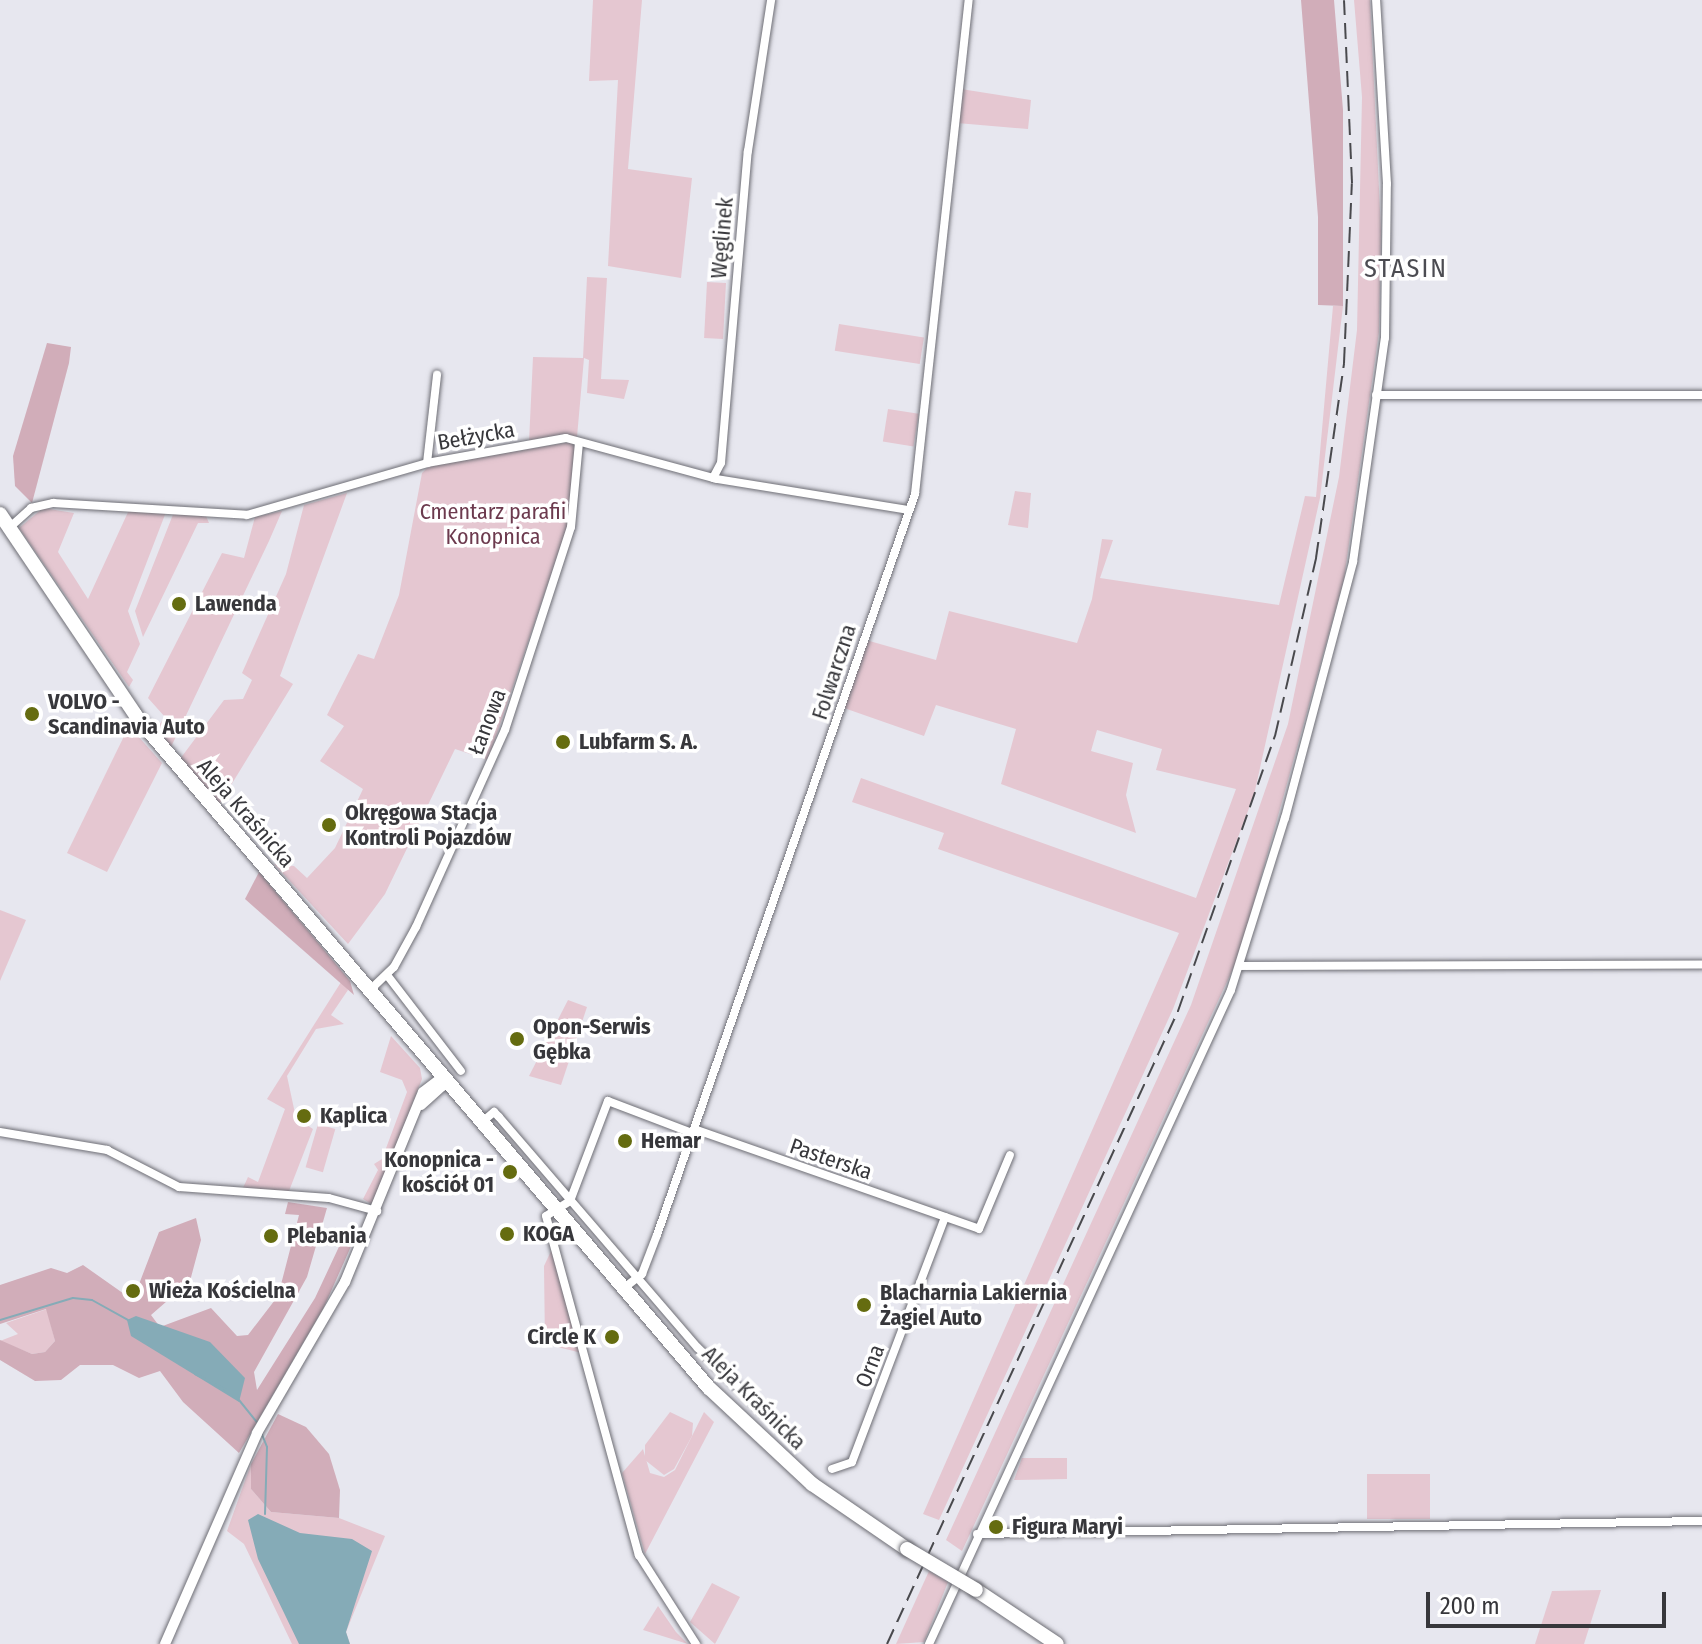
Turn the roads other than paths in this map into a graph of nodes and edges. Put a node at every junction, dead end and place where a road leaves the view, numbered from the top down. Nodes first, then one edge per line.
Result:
1 (771, 0) edge
2 (969, 0) edge
3 (1376, 0) edge
4 (437, 375) dead end
5 (1376, 395) junction
6 (1702, 395) edge
7 (579, 442) junction
8 (427, 463) junction
9 (713, 478) junction
10 (909, 510) junction
11 (0, 514) edge
12 (9, 528) junction
13 (1702, 964) edge
14 (1241, 966) junction
15 (387, 975) junction
16 (370, 990) junction
17 (461, 1071) dead end
18 (444, 1076) junction
19 (482, 1122) junction
20 (693, 1131) junction
21 (0, 1132) edge
22 (1010, 1155) dead end
23 (570, 1201) junction
24 (557, 1210) junction
25 (377, 1211) junction
26 (945, 1217) junction
27 (638, 1281) junction
28 (624, 1288) junction
29 (768, 1416) dead end
30 (832, 1469) dead end
31 (1702, 1521) edge
32 (977, 1534) junction
33 (165, 1644) edge
34 (696, 1644) edge
35 (929, 1644) edge
36 (1057, 1644) edge

1 - 9 street, Węglinek
2 - 10 street, Folwarczna
3 - 5 street
4 - 8 street
5 - 6 street
5 - 14 street
7 - 8 street, Bełżycka
7 - 9 street, Bełżycka
7 - 15 street, Łanowa
8 - 12 street, Bełżycka
9 - 10 street, Bełżycka
10 - 20 street, Folwarczna
11 - 12 main road, Aleja Kraśnicka
12 - 16 main road, Aleja Kraśnicka
13 - 14 street
14 - 32 street
15 - 16 street, Łanowa
15 - 17 street
16 - 18 main road, Aleja Kraśnicka
18 - 19 main road, Aleja Kraśnicka
18 - 25 street
19 - 23 street
19 - 24 main road, Aleja Kraśnicka
20 - 23 street, Pasterska
20 - 26 street, Pasterska
20 - 27 street, Folwarczna
21 - 25 street
22 - 26 street, Pasterska
23 - 24 street
23 - 27 street
24 - 28 main road, Aleja Kraśnicka
24 - 34 street
25 - 33 street
26 - 30 street, Orna
27 - 28 street
27 - 29 street
28 - 36 main road, Aleja Kraśnicka, bridge
31 - 32 street
32 - 35 street

